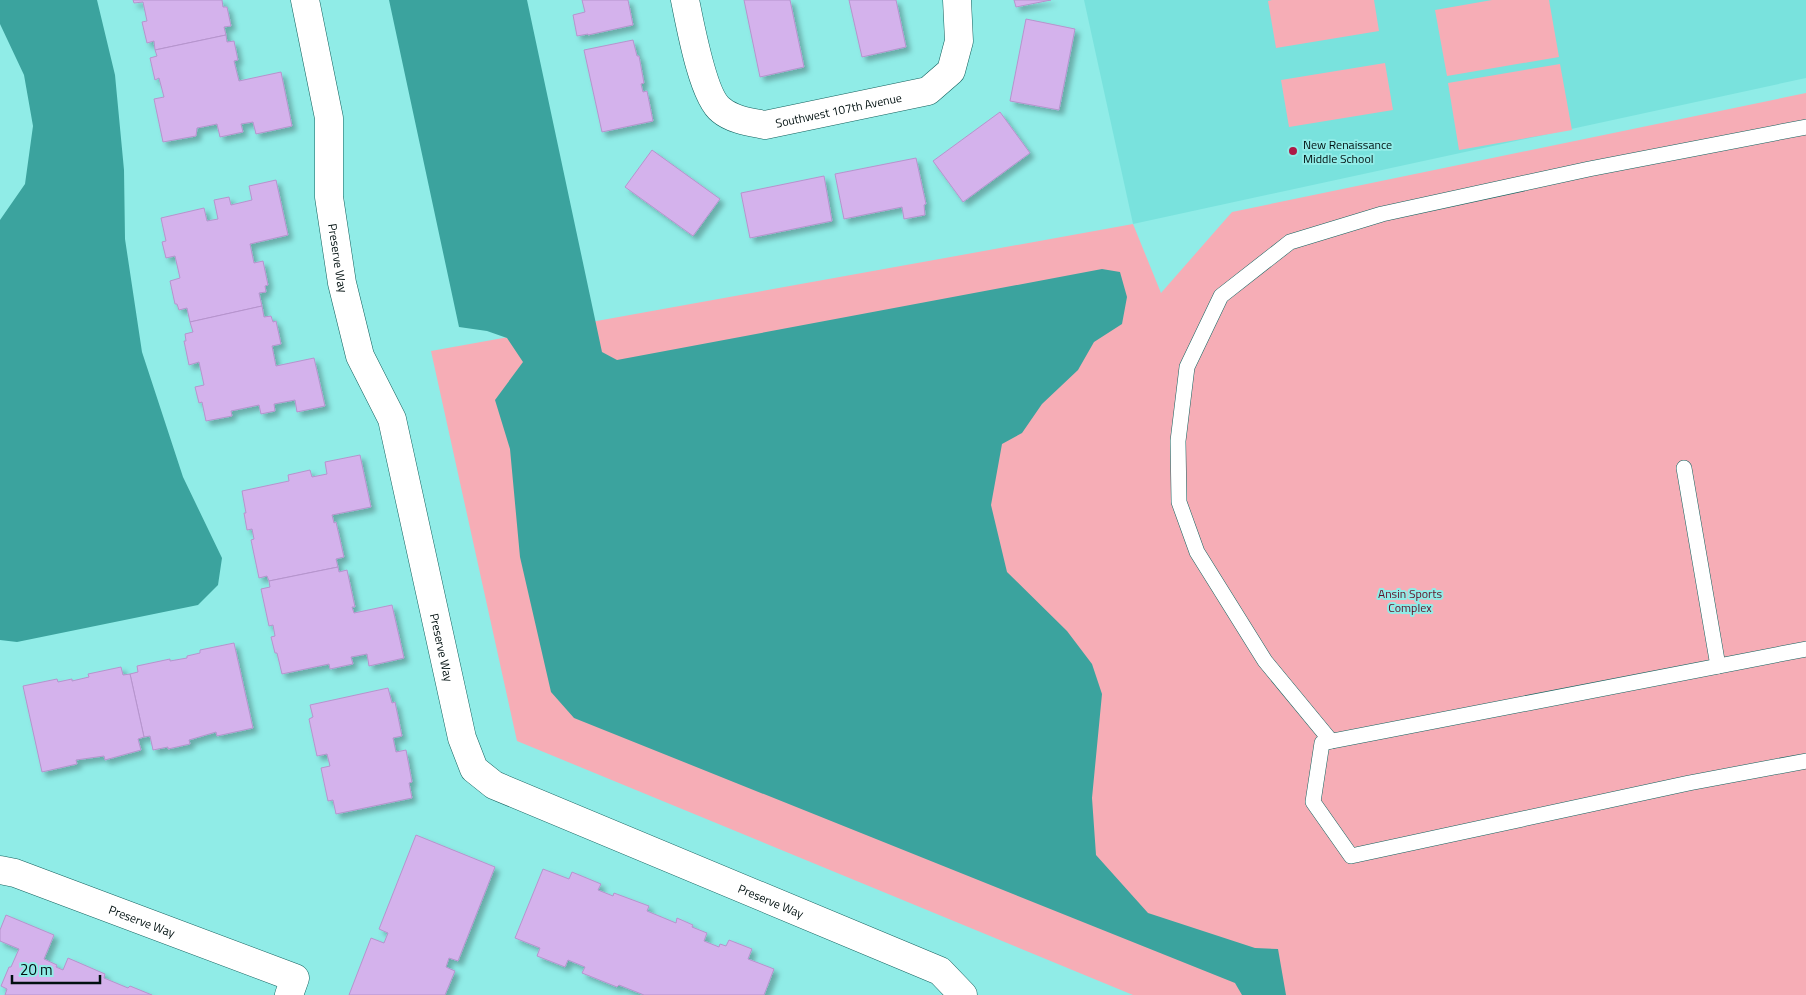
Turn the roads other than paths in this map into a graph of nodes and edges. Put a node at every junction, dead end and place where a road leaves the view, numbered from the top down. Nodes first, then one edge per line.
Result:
1 (305, 0) edge
2 (685, 0) edge
3 (957, 0) edge
4 (1806, 127) edge
5 (1684, 468) dead end
6 (1806, 649) edge
7 (1718, 666) junction
8 (1331, 741) junction
9 (1806, 760) edge
10 (0, 870) edge
11 (289, 995) edge
12 (962, 995) edge

1 - 12 street, Preserve Way
2 - 3 street, Southwest 107th Avenue
4 - 8 lane
5 - 7 lane
6 - 7 lane
7 - 8 lane
8 - 9 lane
10 - 11 street, Preserve Way

